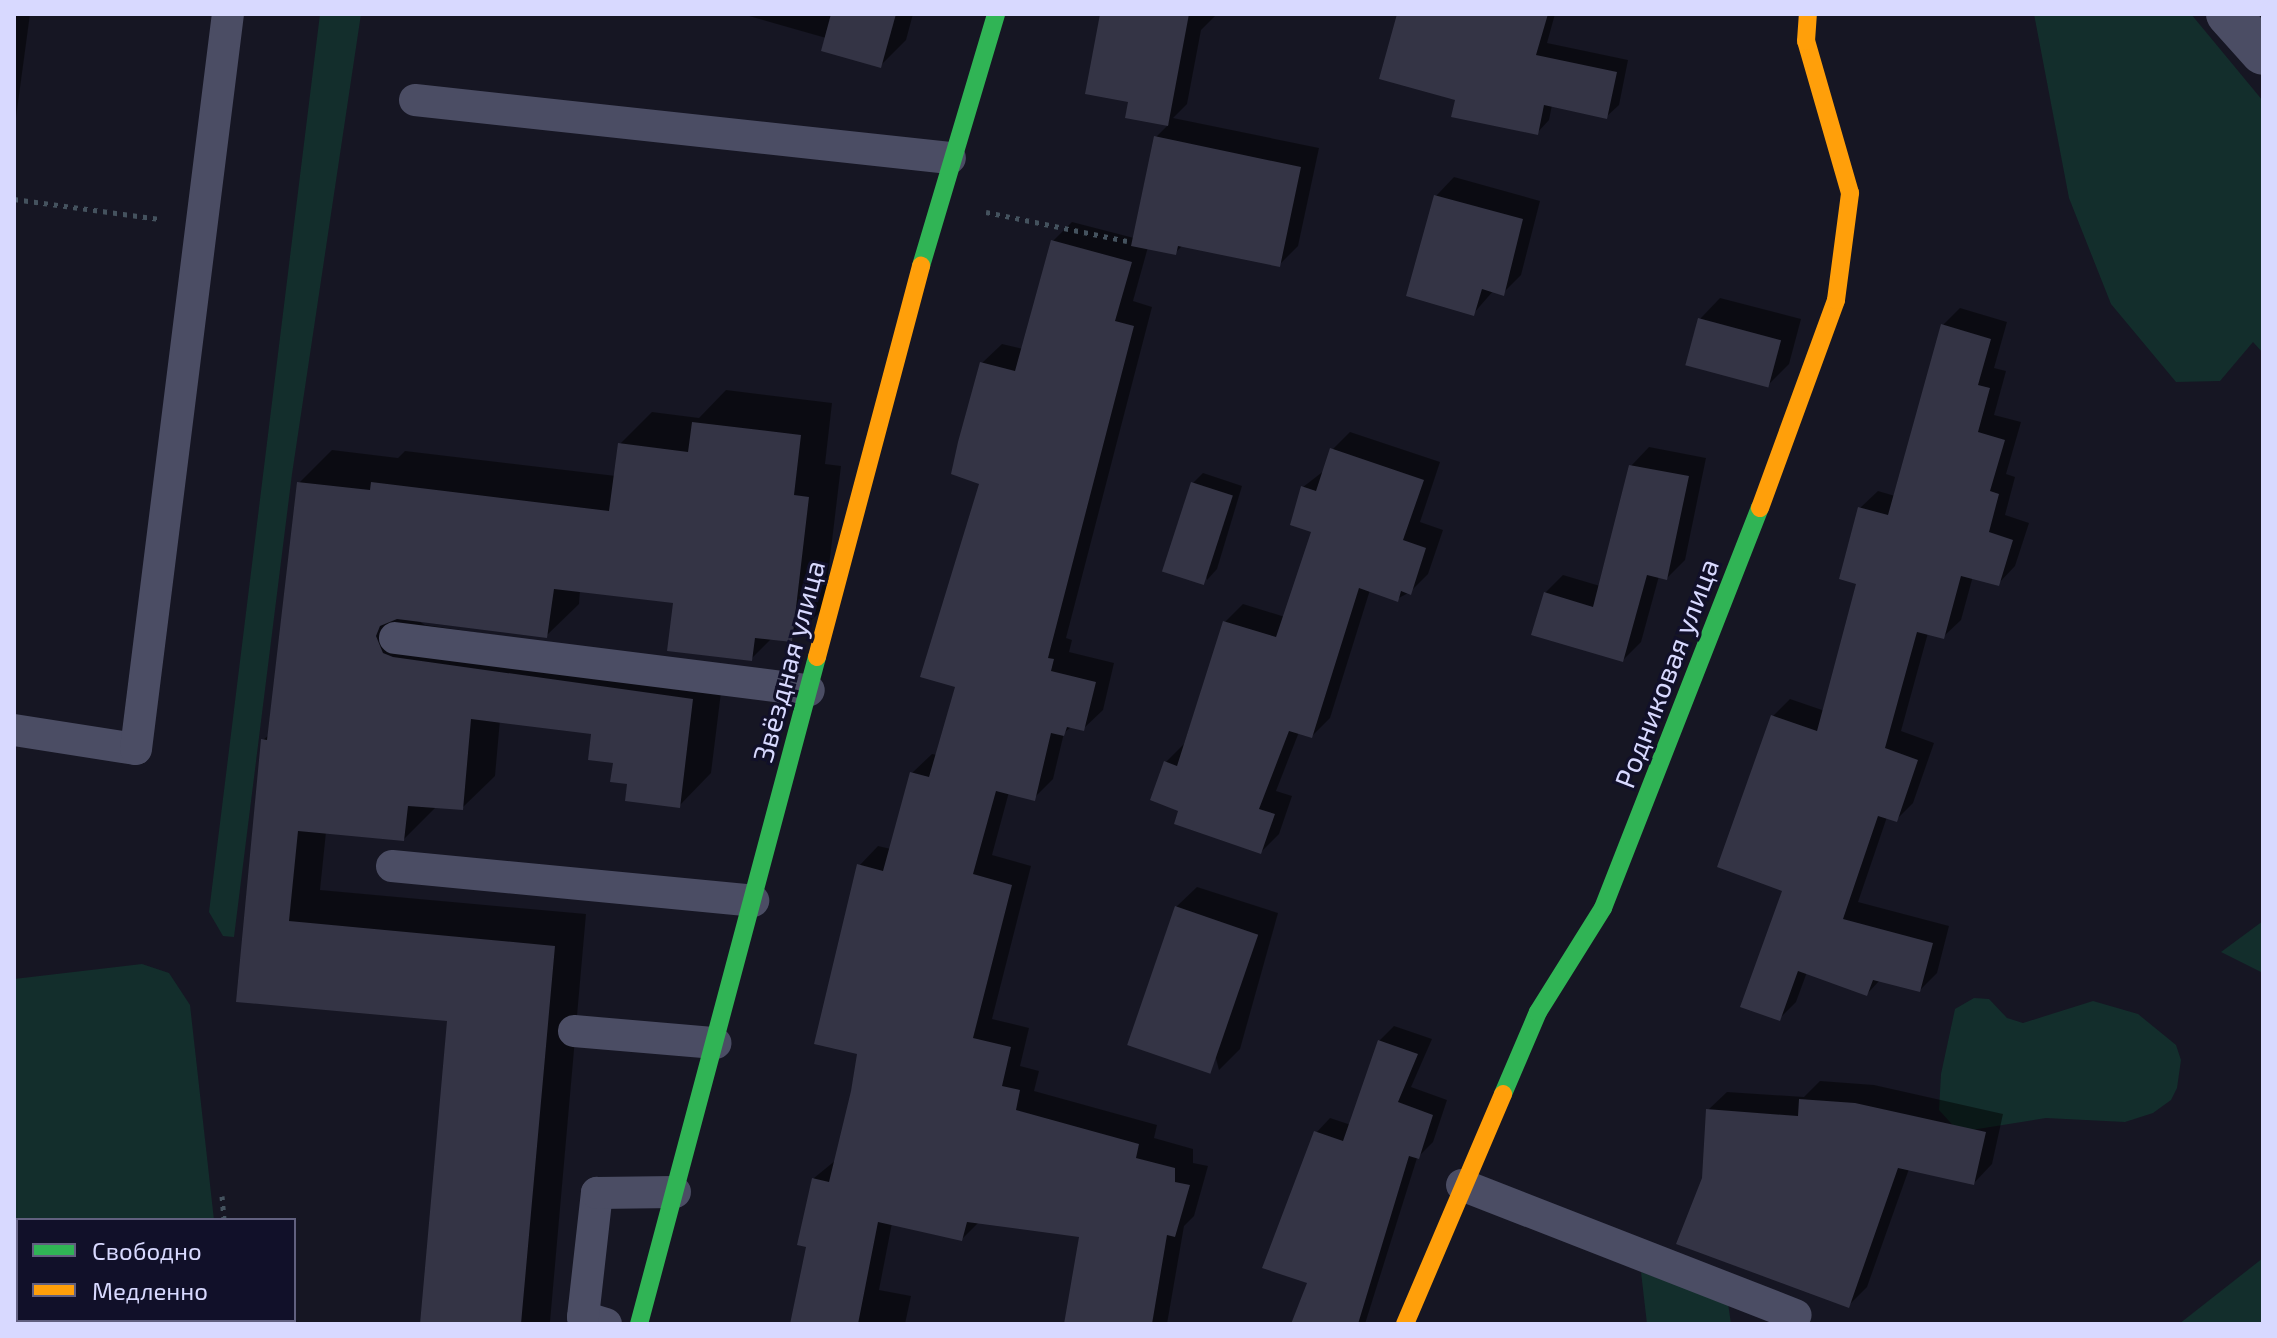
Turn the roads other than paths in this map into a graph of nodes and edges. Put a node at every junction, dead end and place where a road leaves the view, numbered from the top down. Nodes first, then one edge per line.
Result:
1 (228, 14) edge
2 (996, 14) edge
3 (1808, 14) edge
4 (2228, 14) edge
5 (2263, 53) edge
6 (415, 100) dead end
7 (950, 158) junction
8 (395, 638) dead end
9 (809, 690) junction
10 (14, 730) edge
11 (392, 866) dead end
12 (753, 901) junction
13 (574, 1031) dead end
14 (715, 1043) junction
15 (1462, 1185) junction
16 (675, 1192) junction
17 (1796, 1315) dead end
18 (606, 1324) edge
19 (639, 1324) edge
20 (1405, 1324) edge

1 - 10 lane
2 - 7 street, Звёздная улица
3 - 15 street, Родниковая улица
4 - 5 street
6 - 7 lane
7 - 9 street, Звёздная улица
8 - 9 lane
9 - 12 street, Звёздная улица
11 - 12 lane
12 - 14 street, Звёздная улица
13 - 14 lane
14 - 16 street, Звёздная улица
15 - 17 lane
15 - 20 street, Родниковая улица
16 - 18 lane
16 - 19 street, Звёздная улица

